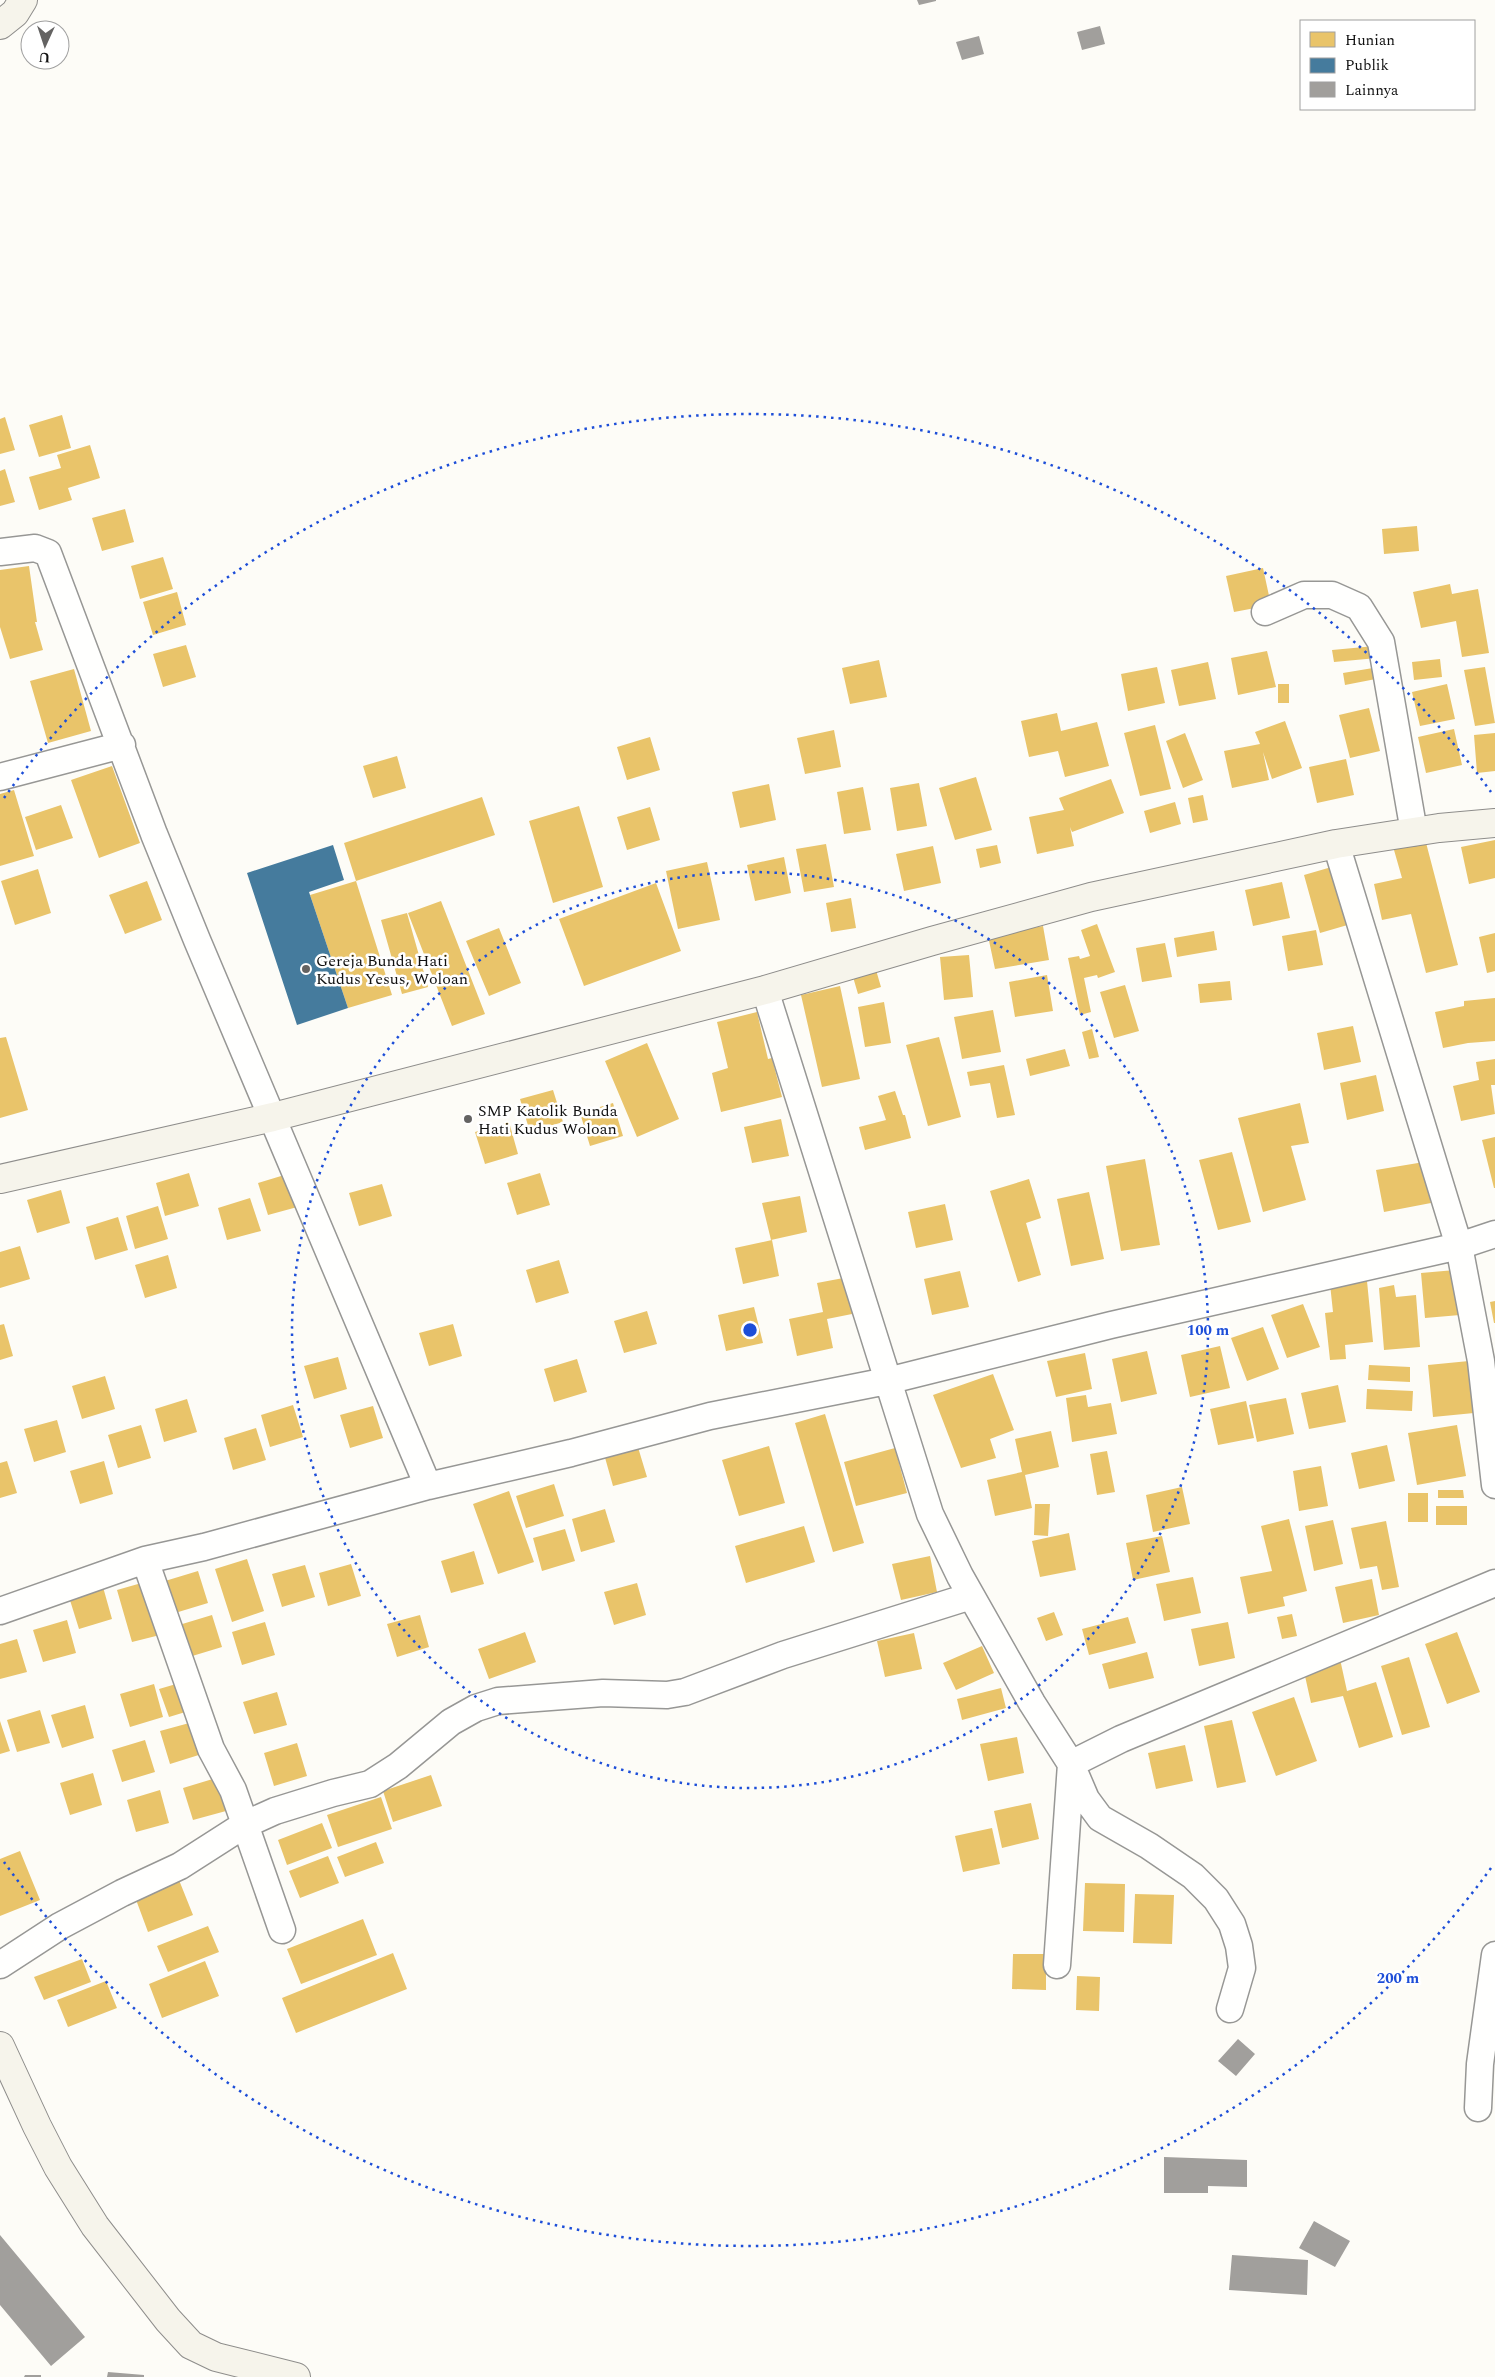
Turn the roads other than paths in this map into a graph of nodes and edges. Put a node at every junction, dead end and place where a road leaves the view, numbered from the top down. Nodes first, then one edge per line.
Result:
1 (23, 0) edge
2 (0, 25) edge
3 (0, 552) edge
4 (1265, 612) dead end
5 (122, 745) junction
6 (0, 777) edge
7 (1495, 823) edge
8 (1414, 832) junction
9 (1336, 844) junction
10 (765, 990) junction
11 (273, 1117) junction
12 (0, 1179) edge
13 (1495, 1234) edge
14 (1458, 1246) junction
15 (887, 1381) junction
16 (1495, 1484) edge
17 (428, 1486) junction
18 (145, 1560) junction
19 (1495, 1583) edge
20 (971, 1596) junction
21 (0, 1611) edge
22 (1071, 1764) junction
23 (244, 1825) junction
24 (282, 1930) dead end
25 (1495, 1955) edge
26 (0, 1965) edge
27 (1057, 1965) dead end
28 (1230, 2009) dead end
29 (0, 2046) edge
30 (1478, 2108) dead end
31 (296, 2377) edge

1 - 2 main road
3 - 5 street
4 - 8 street
5 - 6 street
5 - 11 street
7 - 8 main road
8 - 9 main road
9 - 10 main road
9 - 14 street
10 - 11 main road
10 - 15 street
11 - 12 main road
11 - 17 street
13 - 14 street
14 - 15 street
14 - 16 street
15 - 17 street
15 - 20 street
17 - 18 street
18 - 21 street
18 - 23 street
19 - 22 street
20 - 22 street
20 - 23 street
22 - 27 street
22 - 28 street
23 - 24 street
23 - 26 street
25 - 30 street
29 - 31 main road

